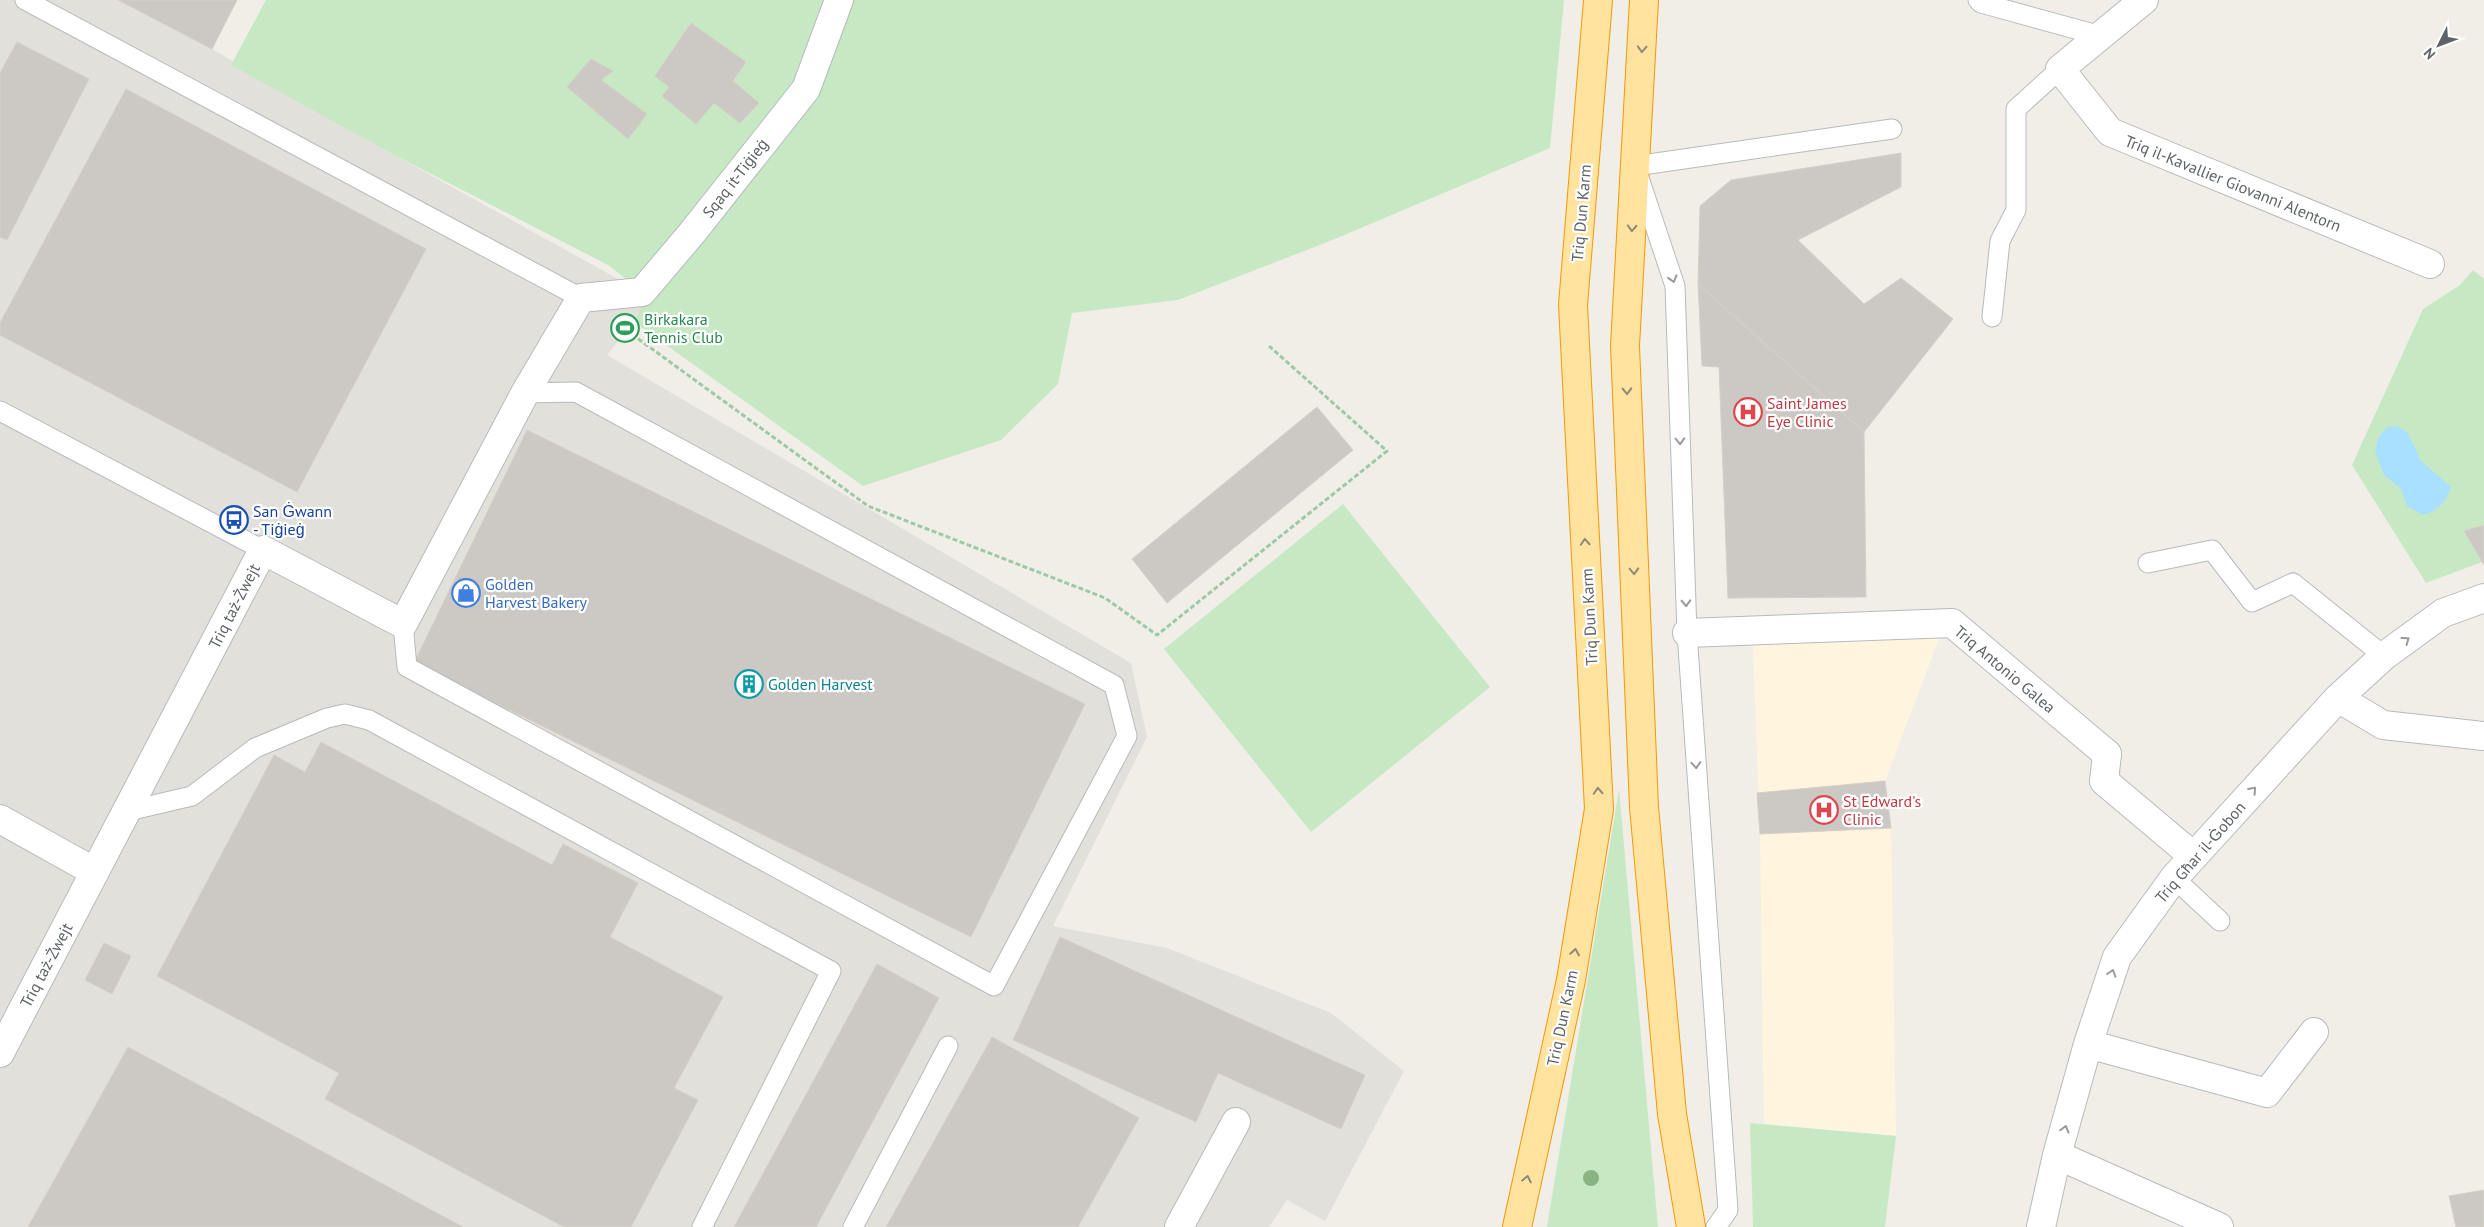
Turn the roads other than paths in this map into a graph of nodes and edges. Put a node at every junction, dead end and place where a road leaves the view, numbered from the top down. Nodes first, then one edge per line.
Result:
1 (25, 0) edge
2 (838, 0) edge
3 (1598, 0) edge
4 (1644, 0) edge
5 (1978, 0) edge
6 (2144, 0) edge
7 (2101, 36) junction
8 (2060, 69) junction
9 (1892, 129) dead end
10 (1635, 166) junction
11 (2430, 264) dead end
12 (581, 298) junction
13 (1992, 317) dead end
14 (525, 393) junction
15 (0, 411) edge
16 (264, 550) junction
17 (2148, 563) dead end
18 (2484, 598) edge
19 (403, 624) junction
20 (1687, 633) junction
21 (2384, 656) junction
22 (2338, 698) junction
23 (2484, 736) edge
24 (128, 811) junction
25 (0, 820) edge
26 (2193, 856) junction
27 (95, 872) junction
28 (2174, 878) junction
29 (2220, 920) dead end
30 (2314, 1032) dead end
31 (2088, 1044) junction
32 (948, 1046) dead end
33 (0, 1053) edge
34 (1236, 1122) dead end
35 (2057, 1155) junction
36 (1730, 1219) edge
37 (702, 1227) edge
38 (853, 1227) edge
39 (1179, 1227) edge
40 (1517, 1227) edge
41 (1690, 1227) edge
42 (1716, 1227) edge
43 (2041, 1227) edge
44 (2219, 1227) edge

1 - 12 lane
2 - 12 street, Sqaq it-Tiġieġ
40 -> 3 highway, Triq Dun Karm
4 -> 10 highway
5 - 7 lane
6 - 7 street
7 - 8 street
8 - 11 street, Triq il-Kavallier Giovanni Alentorn
8 - 13 lane
9 - 10 lane
10 -> 20 lane
10 -> 41 highway
12 - 14 street
14 - 19 street
14 - 19 lane
15 - 16 lane
16 - 19 street, Triq taż-Żwejt
16 - 24 street, Triq taż-Żwejt
17 - 21 lane
21 -> 18 street, Triq Għar il-Ġobon
20 - 26 street, Triq Antonio Galea
20 -> 36 lane
21 - 22 street, Triq Għar il-Ġobon
22 - 23 street
26 -> 22 street, Triq Għar il-Ġobon
24 - 27 street, Triq taż-Żwejt
24 - 37 lane
25 - 27 street
26 - 28 street, Triq Għar il-Ġobon
27 - 33 street, Triq taż-Żwejt
28 - 29 lane
31 -> 28 street, Triq Għar il-Ġobon
30 - 31 street
35 -> 31 street, Triq Għar il-Ġobon
32 - 38 lane
34 - 39 street
35 - 43 street, Triq Għar il-Ġobon
35 - 44 street
36 - 42 lane

